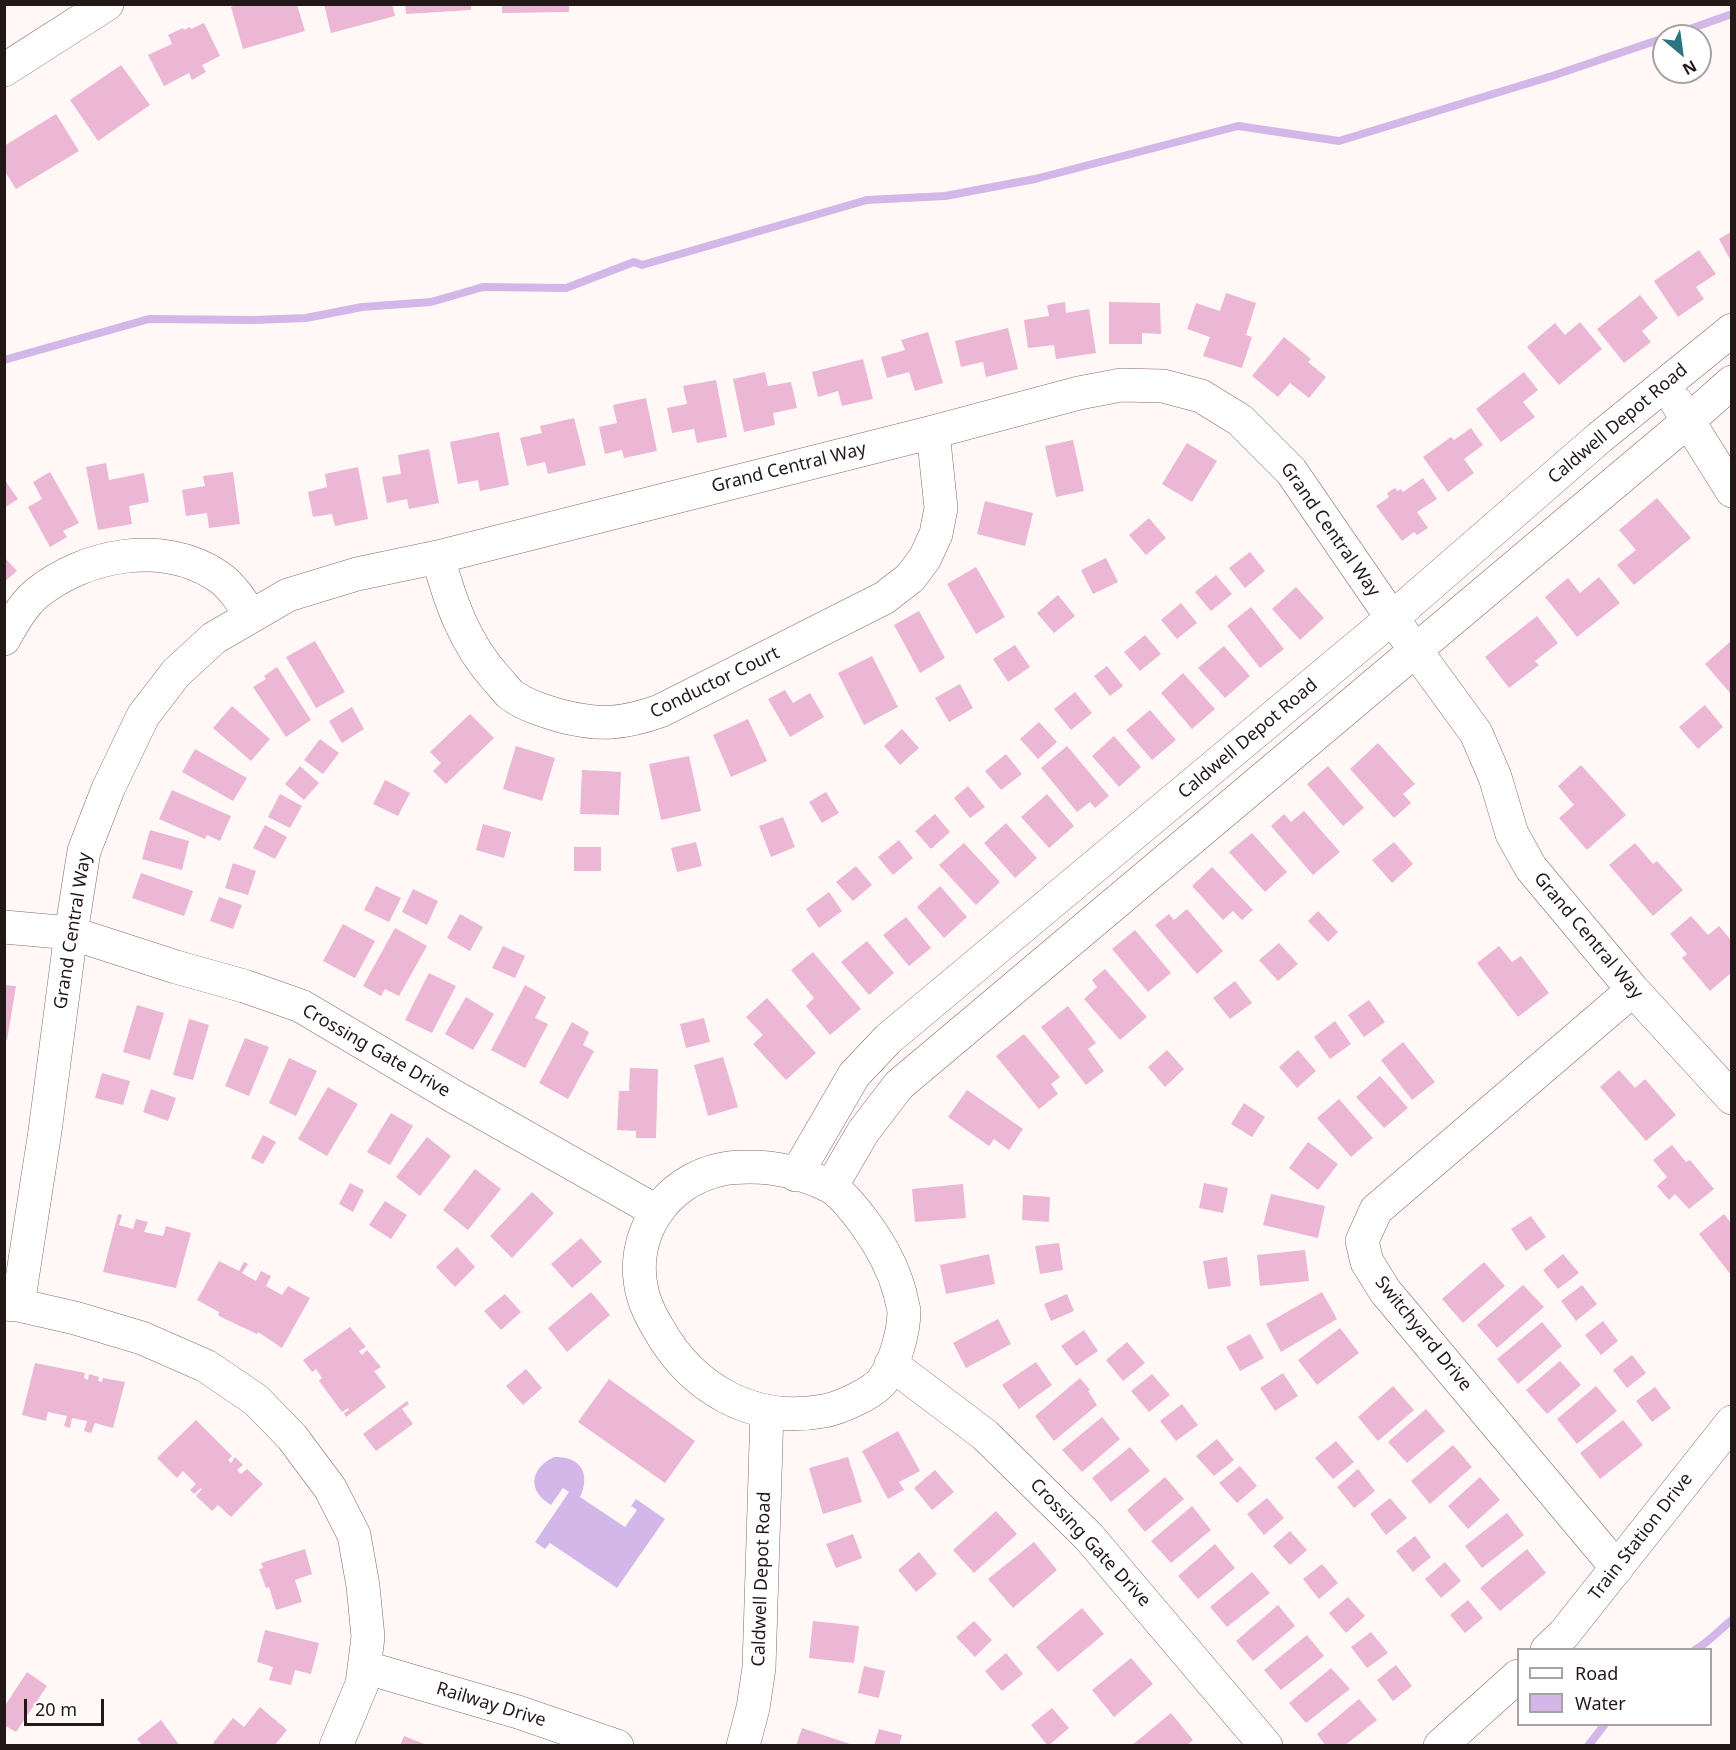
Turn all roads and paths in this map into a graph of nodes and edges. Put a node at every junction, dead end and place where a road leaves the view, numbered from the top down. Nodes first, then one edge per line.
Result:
1 (107, 4) edge
2 (4, 70) edge
3 (1731, 330) edge
4 (1731, 382) edge
5 (1665, 383) junction
6 (1688, 421) junction
7 (933, 432) junction
8 (1731, 491) edge
9 (438, 557) junction
10 (251, 616) junction
11 (1392, 618) junction
12 (4, 639) edge
13 (1415, 649) junction
14 (4, 927) edge
15 (71, 933) junction
16 (1633, 990) junction
17 (1731, 1098) edge
18 (796, 1175) junction
19 (831, 1186) junction
20 (656, 1210) junction
21 (11, 1304) edge
22 (891, 1364) junction
23 (767, 1412) junction
24 (1731, 1422) edge
25 (1617, 1568) junction
26 (1549, 1648) edge
27 (364, 1667) junction
28 (1517, 1677) edge
29 (336, 1746) edge
30 (617, 1746) edge
31 (743, 1746) edge
32 (1266, 1746) edge
33 (1440, 1746) edge

1 - 2 street
3 - 5 street, Caldwell Depot Road
4 - 6 street
5 - 6 street
5 - 11 street, Caldwell Depot Road
6 - 8 street
6 - 13 street
7 - 9 street, Grand Central Way
7 - 9 street, Conductor Court
7 - 11 street, Grand Central Way
9 - 10 street, Grand Central Way
10 - 12 street
10 - 15 street, Grand Central Way
11 - 13 street, Grand Central Way
11 - 18 street, Caldwell Depot Road
13 - 16 street, Grand Central Way
13 - 19 street
14 - 15 street, Crossing Gate Drive
15 - 20 street, Crossing Gate Drive
15 - 21 street, Grand Central Way
16 - 17 street, Grand Central Way
16 - 25 street, Switchyard Drive
18 - 19 street
18 - 20 street
19 - 22 street
20 - 23 street
21 - 27 street
22 - 23 street
22 - 32 street, Crossing Gate Drive
23 - 31 street, Caldwell Depot Road
24 - 25 street, Train Station Drive
25 - 26 street, Train Station Drive
27 - 29 street
27 - 30 street, Railway Drive
28 - 33 street

